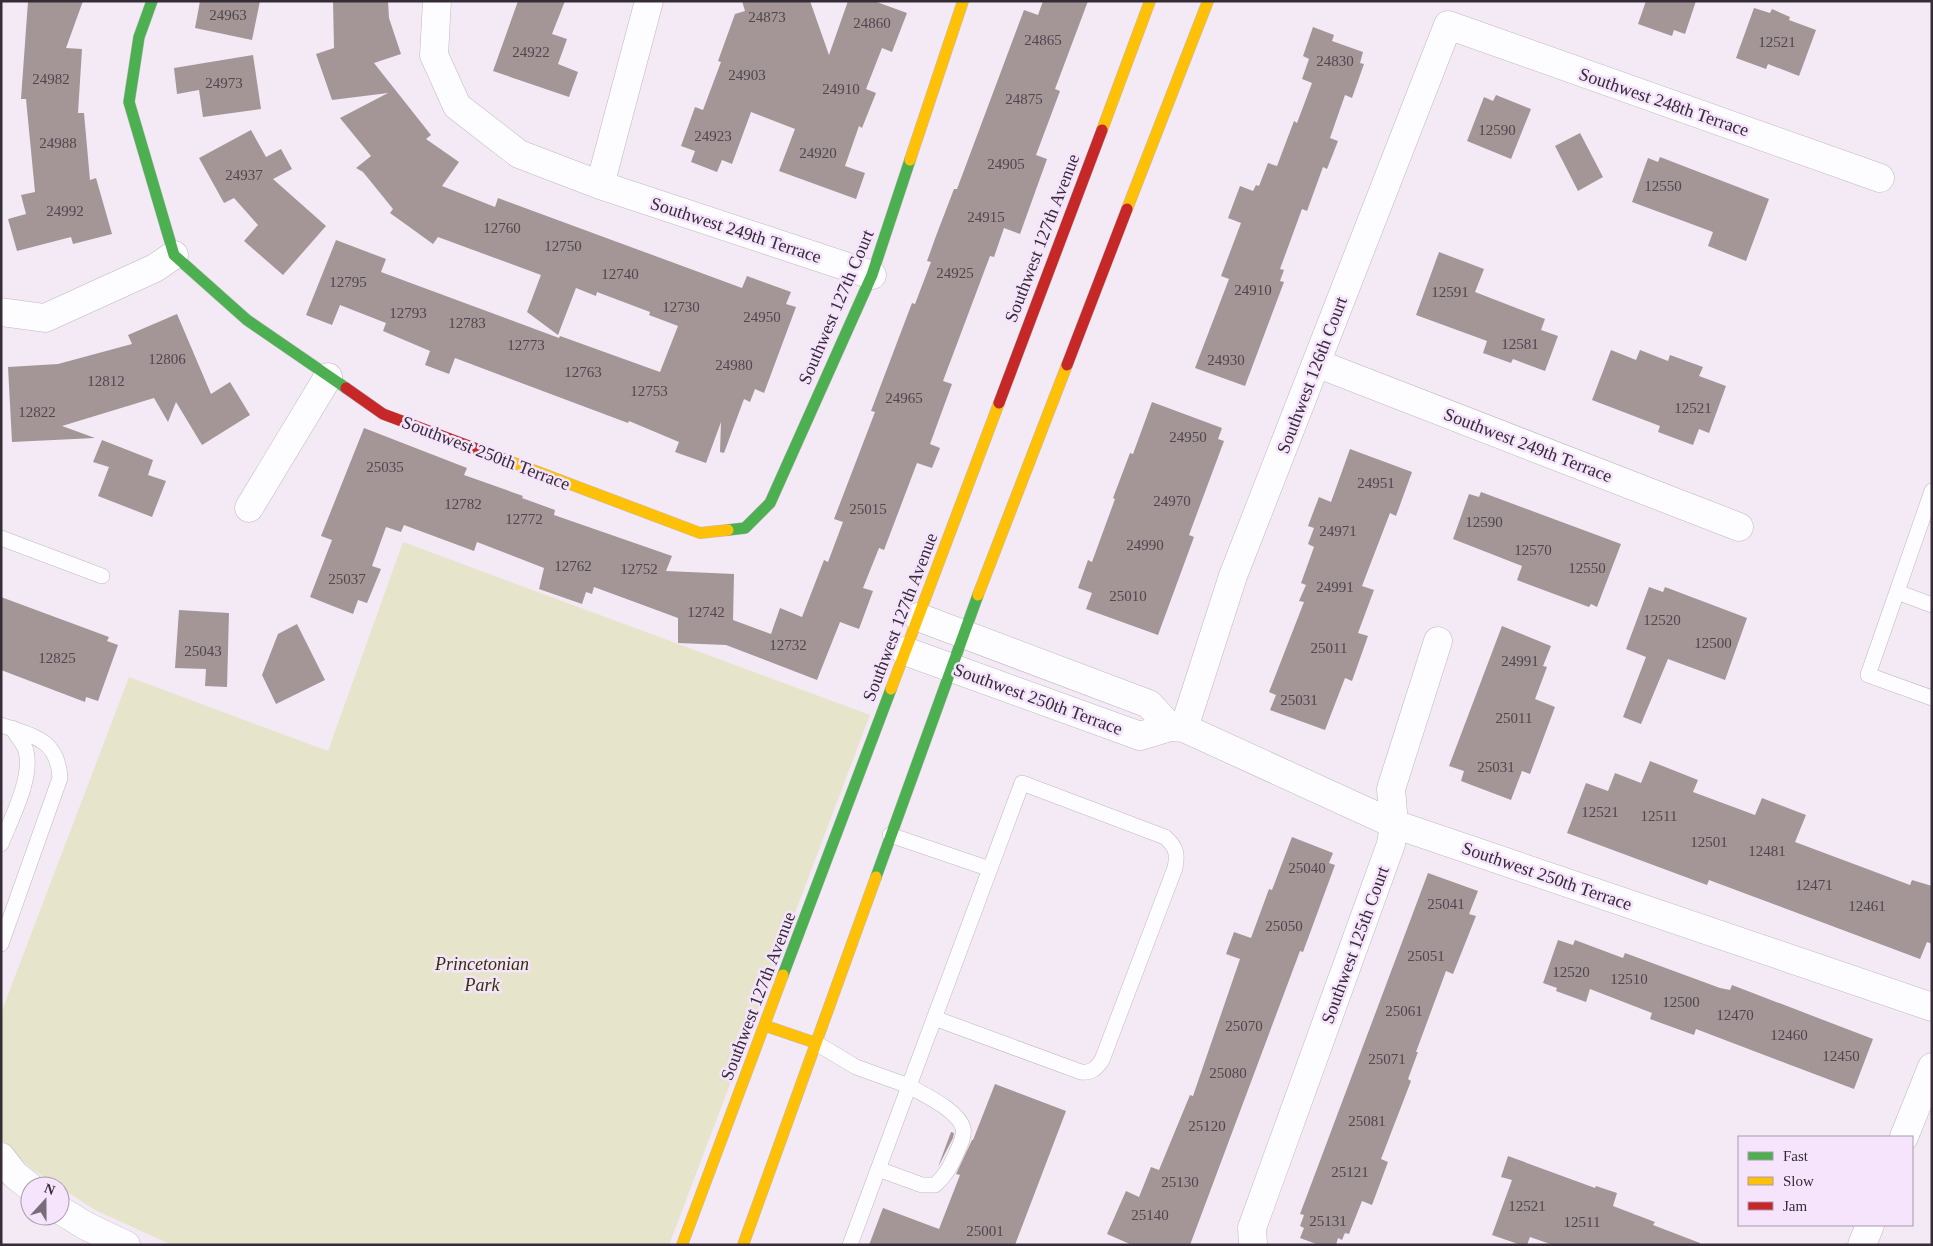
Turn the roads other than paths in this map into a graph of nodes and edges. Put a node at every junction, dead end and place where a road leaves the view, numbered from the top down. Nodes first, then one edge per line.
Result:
1 (152, 1) edge
2 (437, 1) edge
3 (649, 1) edge
4 (963, 1) edge
5 (1150, 1) edge
6 (1208, 1) edge
7 (1448, 25) joint
8 (1880, 178) dead end
9 (600, 185) junction
10 (174, 255) junction
11 (872, 275) junction
12 (1, 312) edge
13 (1316, 363) junction
14 (328, 377) junction
15 (1932, 491) edge
16 (249, 508) dead end
17 (1739, 527) dead end
18 (745, 528) joint
19 (1, 538) edge
20 (102, 576) dead end
21 (1897, 592) junction
22 (1932, 605) edge
23 (918, 617) junction
24 (963, 634) junction
25 (1438, 641) dead end
26 (905, 651) junction
27 (950, 667) junction
28 (1932, 698) edge
29 (6, 726) edge
30 (1177, 727) junction
31 (1394, 824) junction
32 (890, 835) junction
33 (1, 844) edge
34 (990, 869) junction
35 (1, 944) edge
36 (1932, 1007) edge
37 (934, 1018) junction
38 (766, 1026) junction
39 (816, 1043) junction
40 (1932, 1067) edge
41 (909, 1086) junction
42 (1904, 1136) edge
43 (878, 1169) junction
44 (70, 1216) edge
45 (1870, 1226) edge
46 (126, 1245) edge
47 (682, 1245) edge
48 (743, 1245) edge
49 (850, 1245) edge
50 (1253, 1245) edge
51 (1862, 1245) edge

1 - 10 street
2 - 9 street, Southwest 249th Terrace
3 - 9 street
4 - 11 street, Southwest 127th Court
5 - 23 street, Southwest 127th Avenue
6 - 24 street
7 - 8 street, Southwest 248th Terrace
7 - 13 street, Southwest 126th Court
9 - 11 street, Southwest 249th Terrace
10 - 12 street
10 - 14 street, Southwest 250th Terrace
11 - 18 street, Southwest 127th Court
13 - 17 street, Southwest 249th Terrace
13 - 30 street, Southwest 126th Court
14 - 16 street
14 - 18 street, Southwest 250th Terrace
15 - 21 lane
19 - 20 lane
21 - 22 lane
21 - 28 lane
23 - 24 street, Southwest 250th Terrace
23 - 26 street, Southwest 127th Avenue
24 - 27 street
24 - 30 street, Southwest 250th Terrace
25 - 31 street, Southwest 125th Court
26 - 27 street, Southwest 250th Terrace
26 - 38 street, Southwest 127th Avenue
27 - 30 street, Southwest 250th Terrace
27 - 32 street
29 - 33 lane
29 - 35 lane
30 - 31 street, Southwest 250th Terrace
31 - 36 street, Southwest 250th Terrace
31 - 50 street, Southwest 125th Court
32 - 34 lane
32 - 39 street
34 - 37 lane
34 - 37 lane
37 - 41 lane
38 - 39 street
38 - 47 street, Southwest 127th Avenue
39 - 41 lane
39 - 48 street
40 - 42 street
41 - 43 lane
41 - 43 lane
43 - 49 lane
44 - 46 street
45 - 51 street

